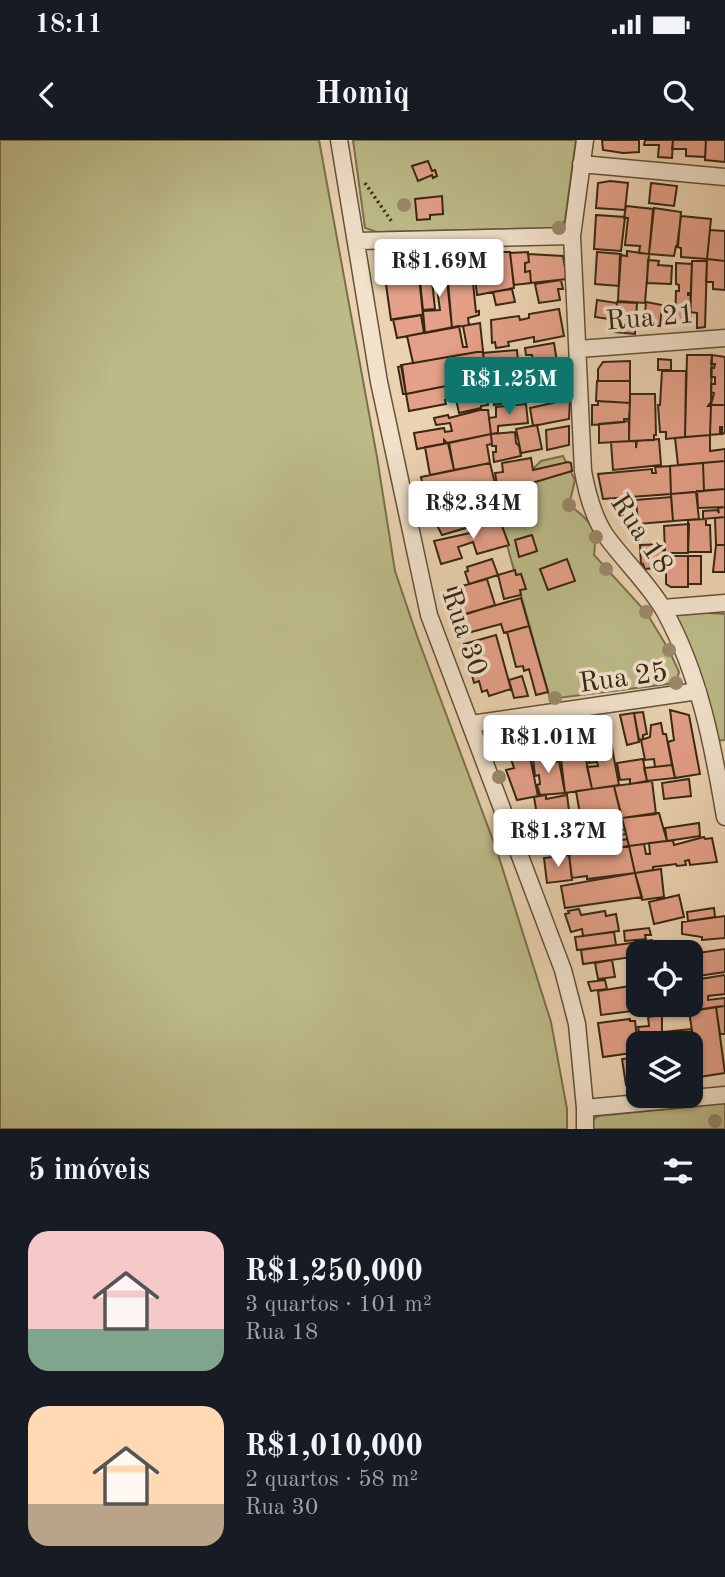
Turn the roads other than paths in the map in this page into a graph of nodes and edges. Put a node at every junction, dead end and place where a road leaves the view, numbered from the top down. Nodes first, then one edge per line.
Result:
1 (339, 140) edge
2 (585, 140) edge
3 (581, 164) junction
4 (725, 177) edge
5 (572, 236) junction
6 (357, 240) junction
7 (725, 338) edge
8 (579, 349) junction
9 (725, 603) edge
10 (663, 608) junction
11 (698, 691) junction
12 (471, 724) junction
13 (718, 741) edge
14 (725, 817) edge
15 (725, 1095) edge
16 (585, 1108) junction
17 (585, 1129) edge

1 - 6 street, Rua 30
2 - 3 street, Rua 18
3 - 4 street
3 - 5 street, Rua 18
5 - 6 street
5 - 8 street, Rua 18
6 - 12 street, Rua 30
7 - 8 street, Rua 21
8 - 10 street, Rua 18
9 - 10 street
10 - 11 street, Rua 18
11 - 12 street, Rua 25
11 - 13 street, Rua 18
12 - 16 street, Rua 30
13 - 14 street, Rua 18
15 - 16 street
16 - 17 street, Rua 30

